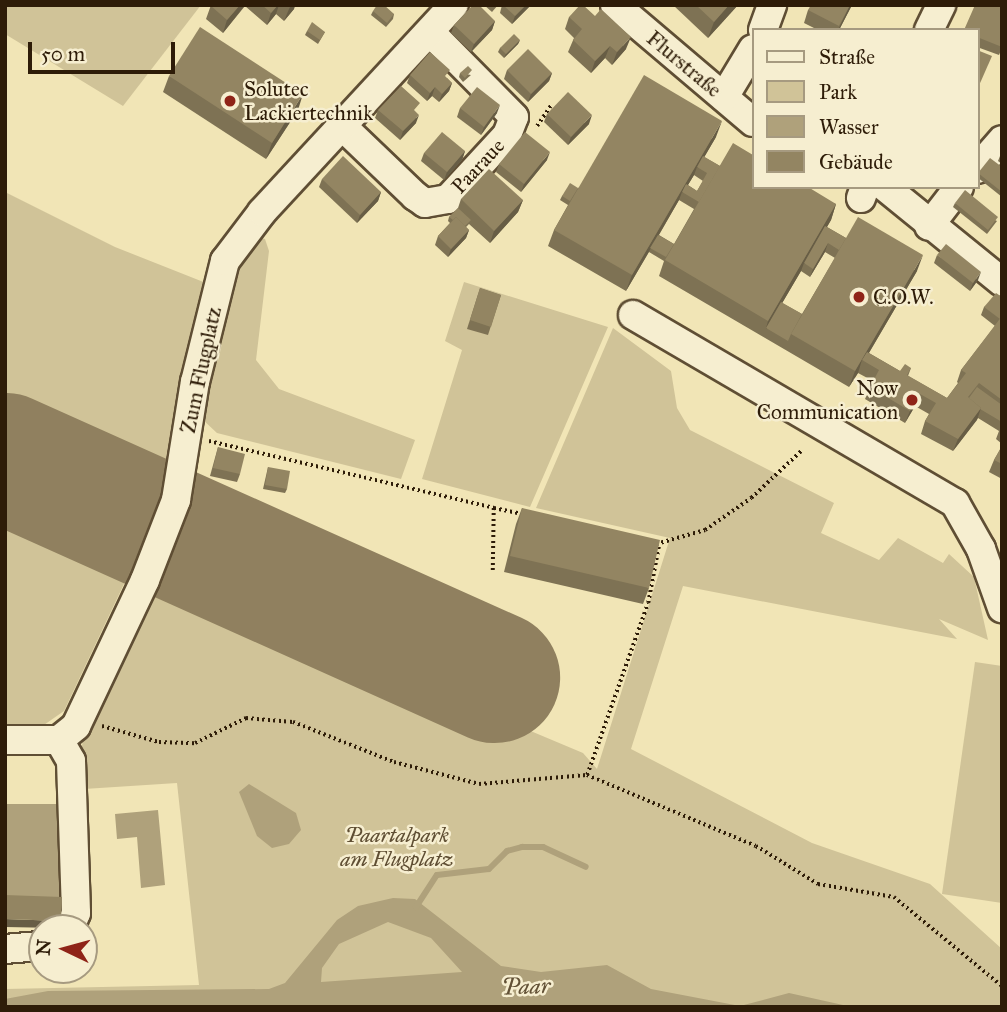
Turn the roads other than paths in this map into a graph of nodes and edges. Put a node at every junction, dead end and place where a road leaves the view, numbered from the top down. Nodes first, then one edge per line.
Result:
1 (454, 5) edge
2 (615, 5) edge
3 (772, 5) edge
4 (941, 5) edge
5 (764, 28) edge
6 (930, 28) edge
7 (430, 32) junction
8 (752, 50) edge
9 (724, 97) junction
10 (752, 121) edge
11 (342, 126) junction
12 (1002, 140) edge
13 (979, 167) edge
14 (957, 189) edge
15 (870, 191) edge
16 (929, 226) junction
17 (1002, 282) edge
18 (633, 314) dead end
19 (1002, 608) edge
20 (5, 740) edge
21 (59, 740) junction
22 (76, 914) edge
23 (28, 947) edge
24 (5, 949) edge

1 - 7 street, Zum Flugplatz
2 - 9 street, Flurstraße
3 - 5 street
4 - 6 street
7 - 11 street, Zum Flugplatz
7 - 11 street, Paaraue
8 - 9 street
9 - 10 street, Flurstraße
11 - 21 street, Zum Flugplatz
12 - 13 street
14 - 16 street
15 - 16 street
16 - 17 street
18 - 19 street
20 - 21 street
21 - 22 street
23 - 24 street

